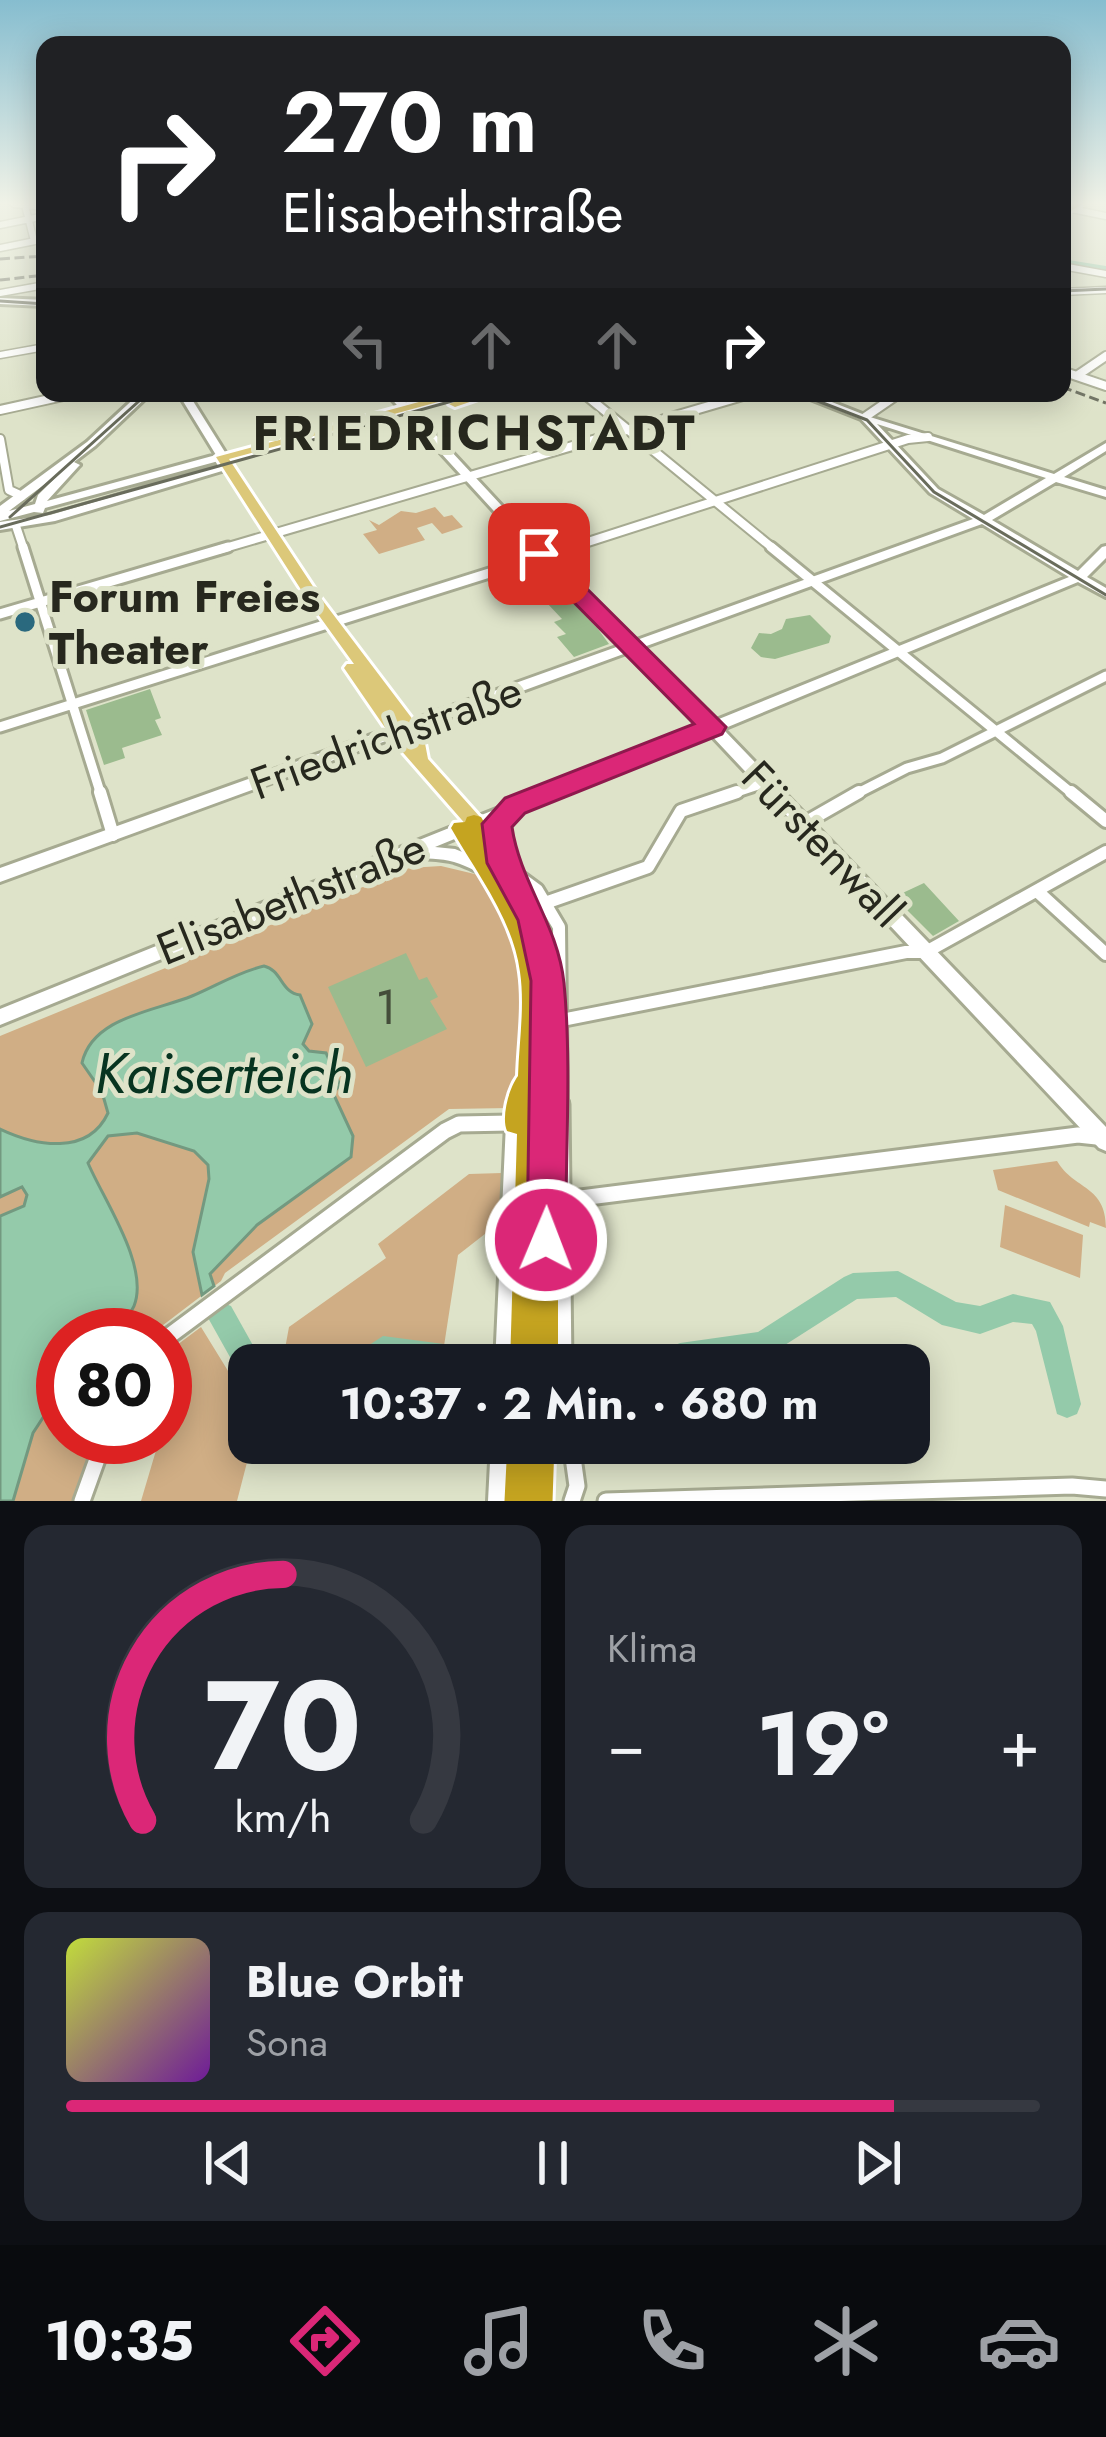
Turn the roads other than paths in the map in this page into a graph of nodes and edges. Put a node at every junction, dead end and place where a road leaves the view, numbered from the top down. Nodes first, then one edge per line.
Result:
1 (36, 287) edge
2 (1106, 290) edge
3 (1071, 292) edge
4 (0, 297) edge
5 (36, 303) edge
6 (36, 349) edge
7 (0, 355) edge
8 (1106, 356) edge
9 (1071, 373) edge
10 (1078, 375) junction
11 (1106, 386) edge
12 (36, 402) edge
13 (136, 402) edge
14 (188, 402) edge
15 (399, 402) edge
16 (438, 402) edge
17 (451, 402) edge
18 (594, 402) edge
19 (723, 402) edge
20 (824, 402) edge
21 (887, 402) edge
22 (0, 410) edge
23 (408, 412) junction
24 (865, 417) junction
25 (628, 430) junction
26 (928, 436) junction
27 (0, 439) edge
28 (91, 444) junction
29 (892, 445) junction
30 (1106, 446) edge
31 (257, 457) junction
32 (225, 462) junction
33 (469, 478) junction
34 (1057, 478) junction
35 (194, 479) junction
36 (239, 484) junction
37 (1106, 494) edge
38 (22, 496) junction
39 (716, 501) junction
40 (38, 506) junction
41 (16, 519) junction
42 (0, 520) edge
43 (983, 520) junction
44 (272, 535) junction
45 (1106, 550) edge
46 (543, 557) junction
47 (1078, 577) junction
48 (814, 581) junction
49 (1106, 593) edge
50 (42, 602) junction
51 (0, 614) edge
52 (332, 624) junction
53 (632, 647) junction
54 (900, 651) junction
55 (1106, 676) edge
56 (73, 708) junction
57 (0, 727) edge
58 (712, 727) junction
59 (403, 729) junction
60 (995, 729) junction
61 (764, 782) junction
62 (515, 806) junction
63 (1103, 819) edge
64 (802, 824) junction
65 (467, 825) junction
66 (113, 835) junction
67 (405, 851) junction
68 (1106, 852) edge
69 (498, 867) junction
70 (0, 875) edge
71 (1037, 891) junction
72 (548, 902) junction
73 (926, 952) junction
74 (1106, 954) edge
75 (0, 1017) edge
76 (562, 1020) junction
77 (532, 1064) junction
78 (516, 1123) junction
79 (1106, 1139) edge
80 (565, 1200) junction
81 (192, 1319) edge
82 (508, 1344) edge
83 (535, 1344) edge
84 (535, 1344) edge
85 (564, 1344) edge
86 (95, 1464) edge
87 (504, 1464) edge
88 (516, 1464) edge
89 (541, 1464) edge
90 (574, 1464) edge
91 (1106, 1489) edge
92 (507, 1500) edge
93 (82, 1501) edge
94 (539, 1501) edge
95 (549, 1501) edge
96 (572, 1501) edge
97 (605, 1501) edge

1 - 4 street
2 - 3 street
4 - 5 main road
6 - 7 street
8 - 10 street
9 - 10 street
10 - 11 street
12 - 22 street
13 - 28 main road
14 - 32 main road
15 - 23 main road, Fürstenwall
16 - 23 main road
17 - 23 main road
18 - 25 street
19 - 25 street
20 - 24 main road
21 - 24 street
23 - 31 main road
23 - 32 main road
23 - 33 main road, Fürstenwall
24 - 26 main road
24 - 29 main road
25 - 33 street
25 - 39 street
26 - 29 street
26 - 34 main road
27 - 38 street
28 - 38 main road
28 - 40 main road
29 - 39 street
29 - 43 main road
30 - 34 main road
31 - 32 main road
31 - 36 main road
32 - 35 main road
32 - 36 main road
32 - 40 main road
33 - 44 street
33 - 46 main road, Fürstenwall
34 - 37 main road
34 - 43 main road
35 - 36 main road
35 - 41 main road
36 - 44 main road
38 - 42 main road
39 - 46 street
39 - 48 street
40 - 41 main road
41 - 42 main road
41 - 50 street
43 - 47 main road
43 - 48 main road, Friedrichstraße
44 - 50 street
44 - 52 main road
45 - 47 main road, Elisabethstraße
46 - 52 street
46 - 53 main road, Fürstenwall
47 - 49 main road
47 - 54 main road, Elisabethstraße
48 - 53 main road, Friedrichstraße
48 - 54 street
50 - 51 street
50 - 56 street
52 - 56 street
52 - 59 main road
53 - 58 main road, Fürstenwall
53 - 59 main road, Friedrichstraße
54 - 58 main road, Elisabethstraße
54 - 60 street
55 - 60 street
56 - 57 street
56 - 66 street
58 - 61 main road, Fürstenwall
58 - 62 main road, Elisabethstraße
59 - 65 main road
59 - 66 main road, Friedrichstraße
60 - 63 street
60 - 64 street
61 - 64 main road, Fürstenwall
61 - 72 street
62 - 65 main road, Elisabethstraße
62 - 69 main road
64 - 73 main road, Fürstenwall
65 - 67 main road, Elisabethstraße
65 - 69 highway
66 - 70 main road, Friedrichstraße
67 - 69 main road
67 - 75 main road, Elisabethstraße
68 - 71 street
69 - 72 street
69 - 77 highway
69 - 83 highway
71 - 73 street
71 - 74 street
72 - 76 street
73 - 76 street
73 - 79 main road, Fürstenwall
76 - 80 street
77 - 78 highway
77 - 84 highway
78 - 81 street
78 - 82 main road
79 - 80 street
80 - 85 street
86 - 93 street
87 - 92 main road
88 - 92 highway, bridge
89 - 94 highway, bridge
90 - 96 street
91 - 97 street
92 - 95 street

